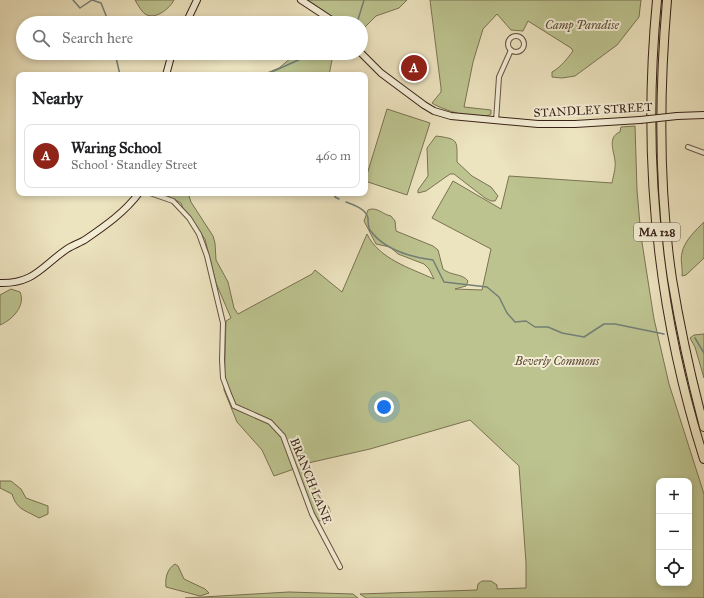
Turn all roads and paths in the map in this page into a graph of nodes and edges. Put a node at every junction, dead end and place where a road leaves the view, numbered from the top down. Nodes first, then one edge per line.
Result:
1 (197, 0) edge
2 (301, 0) edge
3 (657, 0) edge
4 (667, 0) edge
5 (189, 16) edge
6 (325, 16) edge
7 (511, 50) dead end
8 (170, 60) edge
9 (368, 60) edge
10 (167, 72) edge
11 (704, 115) edge
12 (496, 121) junction
13 (688, 147) dead end
14 (704, 153) edge
15 (137, 196) edge
16 (159, 196) edge
17 (0, 283) edge
18 (704, 427) edge
19 (704, 459) edge
20 (340, 567) dead end

1 - 5 street
2 - 6 street
3 - 19 highway, MA 128
4 - 18 highway, MA 128
7 - 12 street
8 - 10 street
9 - 12 street, STANDLEY STREET
11 - 12 street, STANDLEY STREET, bridge
13 - 14 street
15 - 17 street
16 - 20 street, BRANCH LANE

